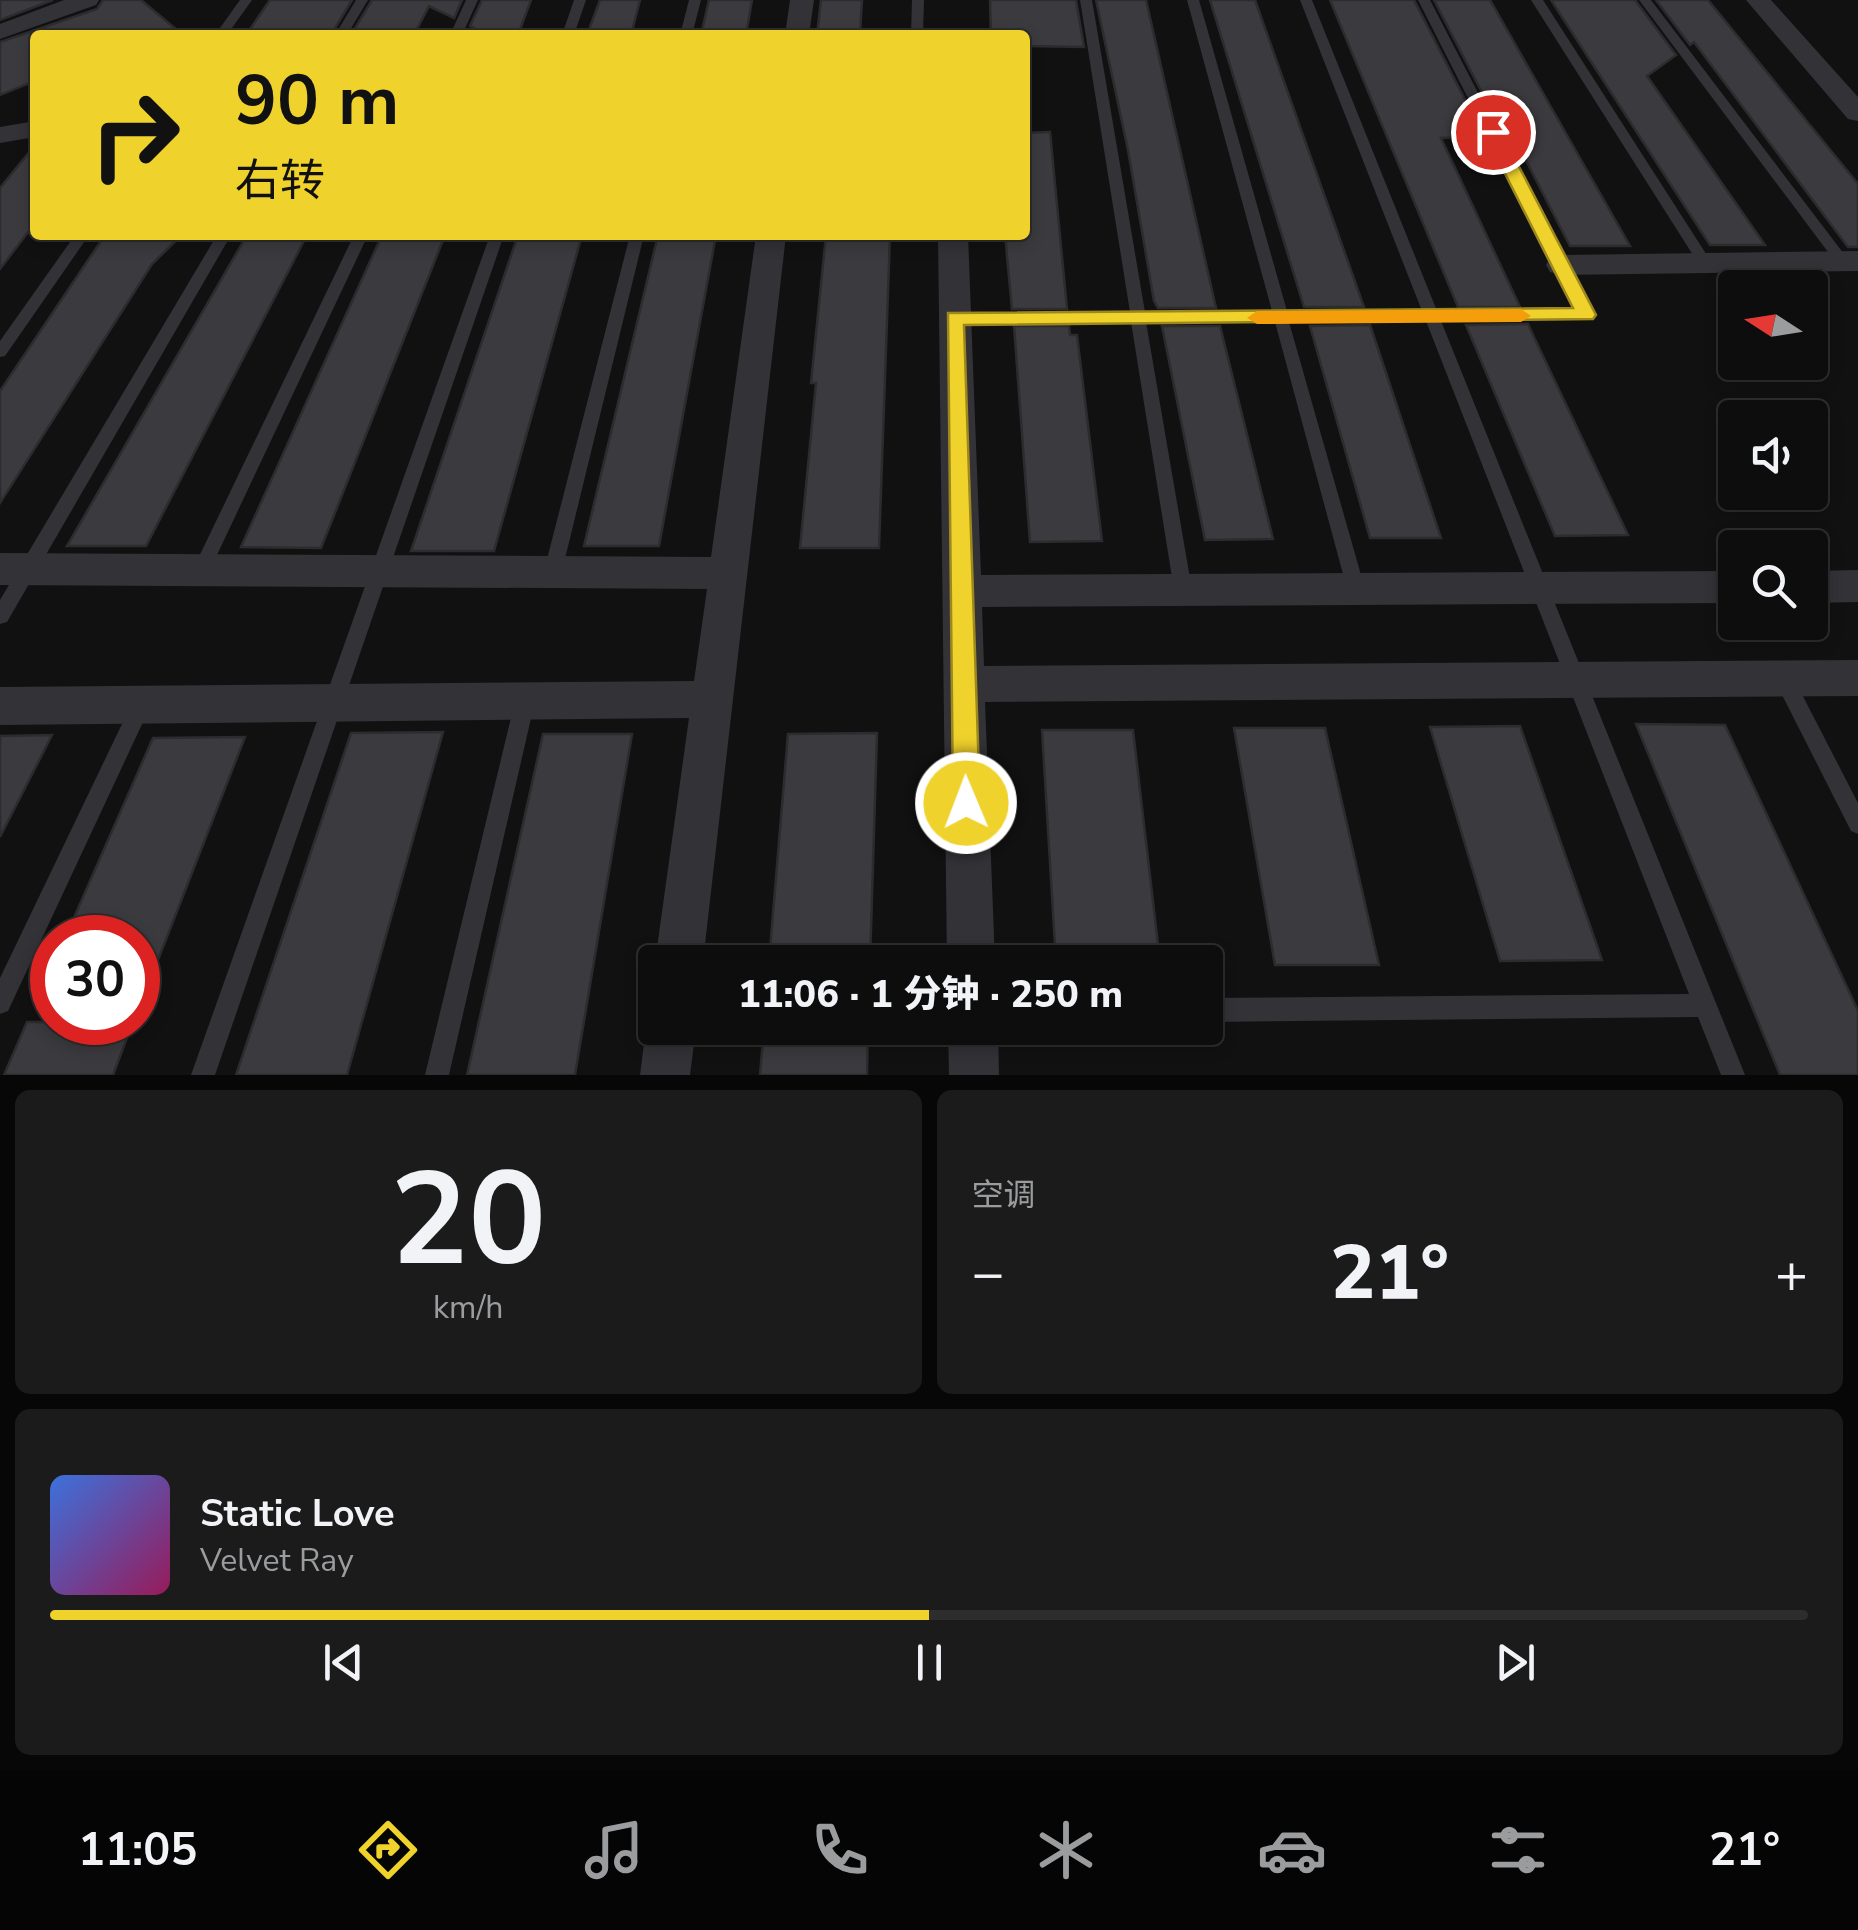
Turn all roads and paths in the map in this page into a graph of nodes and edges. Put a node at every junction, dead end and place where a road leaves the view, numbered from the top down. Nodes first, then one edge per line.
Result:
1 (86, 0) edge
2 (246, 0) edge
3 (362, 0) edge
4 (472, 0) edge
5 (580, 0) edge
6 (694, 0) edge
7 (802, 0) edge
8 (918, 0) edge
9 (1086, 0) edge
10 (1193, 0) edge
11 (1306, 0) edge
12 (1424, 0) edge
13 (1538, 0) edge
14 (1645, 0) edge
15 (1758, 0) edge
16 (225, 30) edge
17 (344, 30) edge
18 (458, 30) edge
19 (570, 30) edge
20 (687, 30) edge
21 (798, 30) edge
22 (917, 30) edge
23 (0, 32) edge
24 (1858, 113) edge
25 (30, 131) edge
26 (0, 134) edge
27 (78, 240) edge
28 (221, 240) edge
29 (359, 240) edge
30 (495, 240) edge
31 (635, 240) edge
32 (770, 240) edge
33 (952, 240) edge
34 (1850, 261) edge
35 (1706, 263) junction
36 (1561, 265) junction
37 (1432, 317) junction
38 (954, 318) junction
39 (1138, 318) junction
40 (1280, 318) junction
41 (0, 352) edge
42 (14, 568) edge
43 (202, 569) junction
44 (380, 570) junction
45 (554, 571) junction
46 (728, 573) junction
47 (1858, 586) edge
48 (1718, 587) edge
49 (1828, 587) edge
50 (1540, 588) junction
51 (1356, 589) junction
52 (1183, 590) junction
53 (961, 591) junction
54 (0, 616) edge
55 (1858, 678) edge
56 (1784, 679) junction
57 (1576, 680) junction
58 (963, 684) junction
59 (712, 699) junction
60 (525, 700) junction
61 (334, 702) junction
62 (142, 704) junction
63 (0, 706) edge
64 (1858, 824) edge
65 (681, 945) edge
66 (971, 945) edge
67 (0, 1003) edge
68 (1705, 1004) junction
69 (1223, 1010) edge
70 (669, 1045) edge
71 (973, 1045) edge
72 (204, 1075) edge
73 (437, 1075) edge
74 (665, 1075) edge
75 (974, 1075) edge
76 (1733, 1075) edge

1 - 23 street
2 - 16 lane
3 - 17 lane
4 - 18 lane
5 - 19 lane
6 - 20 lane
7 - 21 street
8 - 22 lane
9 - 39 lane
10 - 40 lane
11 - 37 lane
12 - 36 lane
13 - 35 lane
14 - 34 lane
15 - 24 street
25 - 26 street
27 - 41 lane
28 - 42 lane
29 - 43 lane
30 - 44 lane
31 - 45 lane
32 - 46 street
33 - 38 street
34 - 35 street
35 - 36 street
36 - 37 lane
37 - 40 lane
37 - 50 lane
38 - 39 lane
38 - 53 street
39 - 40 lane
39 - 52 lane
40 - 51 lane
42 - 43 street
42 - 54 lane
43 - 44 street
44 - 45 street
44 - 61 lane
45 - 46 street
46 - 59 street
47 - 49 street
48 - 50 street
50 - 51 street
50 - 57 lane
51 - 52 street
52 - 53 street
53 - 58 street
55 - 56 street
56 - 57 street
56 - 64 lane
57 - 58 street
57 - 68 lane
58 - 66 street
59 - 60 street
59 - 65 street
60 - 61 street
60 - 73 lane
61 - 62 street
61 - 72 lane
62 - 63 street
62 - 67 lane
68 - 69 lane
68 - 76 lane
70 - 74 street
71 - 75 street

